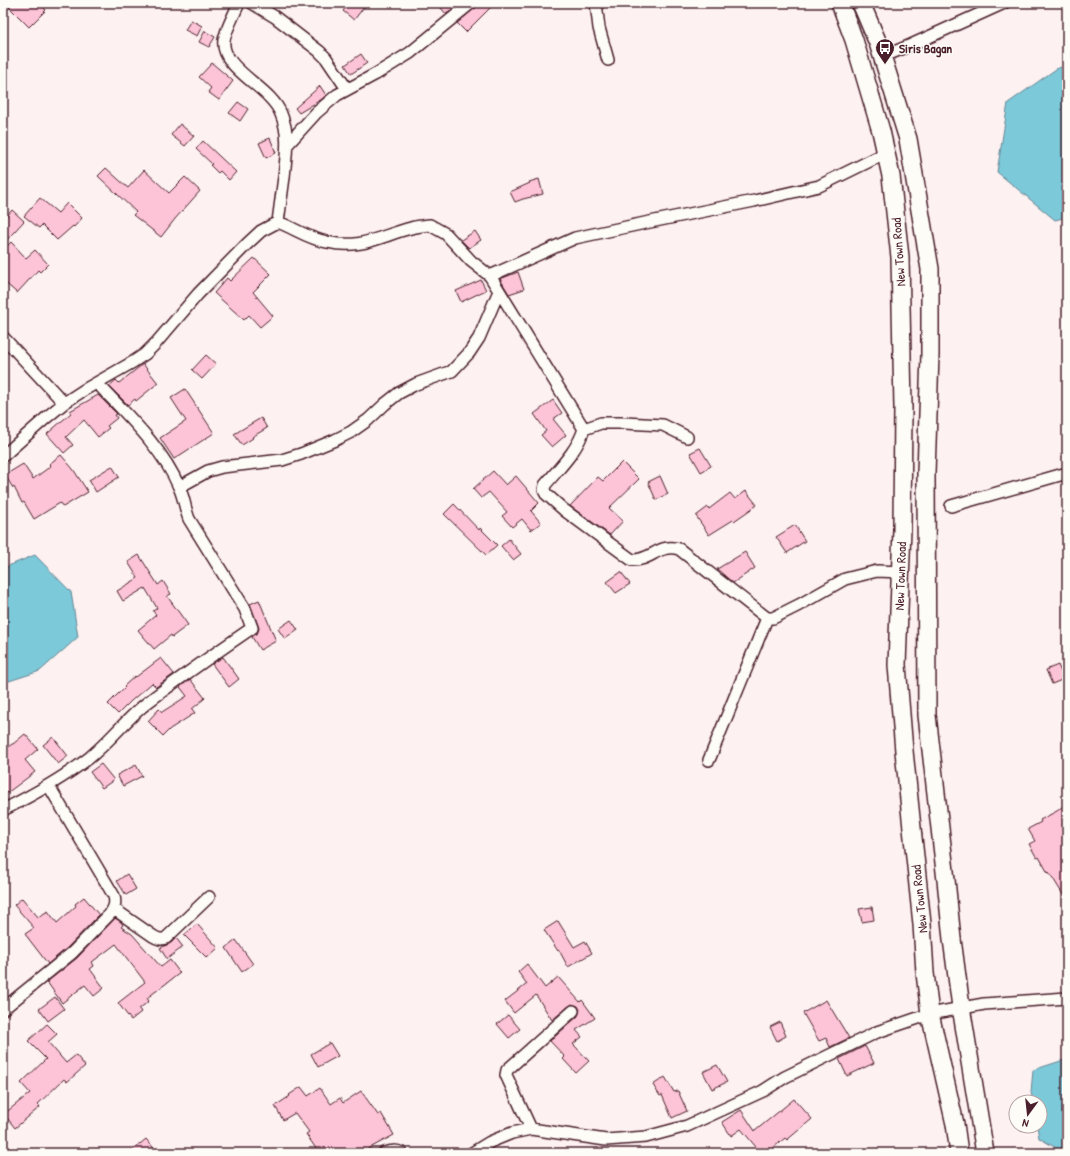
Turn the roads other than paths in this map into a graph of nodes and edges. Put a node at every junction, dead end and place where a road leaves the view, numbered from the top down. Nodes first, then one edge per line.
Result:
1 (239, 3) edge
2 (252, 3) edge
3 (471, 3) edge
4 (596, 3) edge
5 (840, 3) edge
6 (861, 3) edge
7 (1004, 3) edge
8 (882, 56) junction
9 (608, 60) dead end
10 (347, 89) junction
11 (287, 145) junction
12 (886, 153) junction
13 (278, 222) junction
14 (490, 276) junction
15 (499, 291) junction
16 (3, 337) edge
17 (97, 383) junction
18 (64, 403) junction
19 (584, 429) junction
20 (687, 437) dead end
21 (3, 456) edge
22 (1067, 474) edge
23 (179, 487) junction
24 (951, 506) dead end
25 (900, 572) junction
26 (767, 618) junction
27 (709, 760) dead end
28 (49, 786) junction
29 (3, 810) edge
30 (209, 897) dead end
31 (114, 909) junction
32 (1067, 998) edge
33 (961, 1007) junction
34 (3, 1010) edge
35 (573, 1011) dead end
36 (930, 1014) junction
37 (531, 1128) junction
38 (384, 1153) edge
39 (402, 1153) edge
40 (472, 1153) edge
41 (958, 1153) edge
42 (985, 1153) edge

1 - 11 street
2 - 10 street
3 - 10 street
4 - 9 street
5 - 12 main road, New Town Road
6 - 8 main road, New Town Road
7 - 8 street
8 - 33 main road, New Town Road
10 - 11 street
11 - 13 street
12 - 14 street
12 - 25 main road, New Town Road
13 - 14 street
13 - 17 street
14 - 15 street
15 - 19 street
15 - 23 street
16 - 18 street
17 - 18 street
17 - 23 street
18 - 21 street
19 - 20 street
19 - 26 street
22 - 24 street
23 - 28 street
25 - 26 street
25 - 36 main road, New Town Road
26 - 27 street
28 - 29 street
28 - 31 street
30 - 31 street
31 - 34 street
32 - 33 street
33 - 36 street
33 - 42 main road, New Town Road
35 - 37 street
36 - 37 street
36 - 41 main road, New Town Road
37 - 40 street
38 - 39 street

